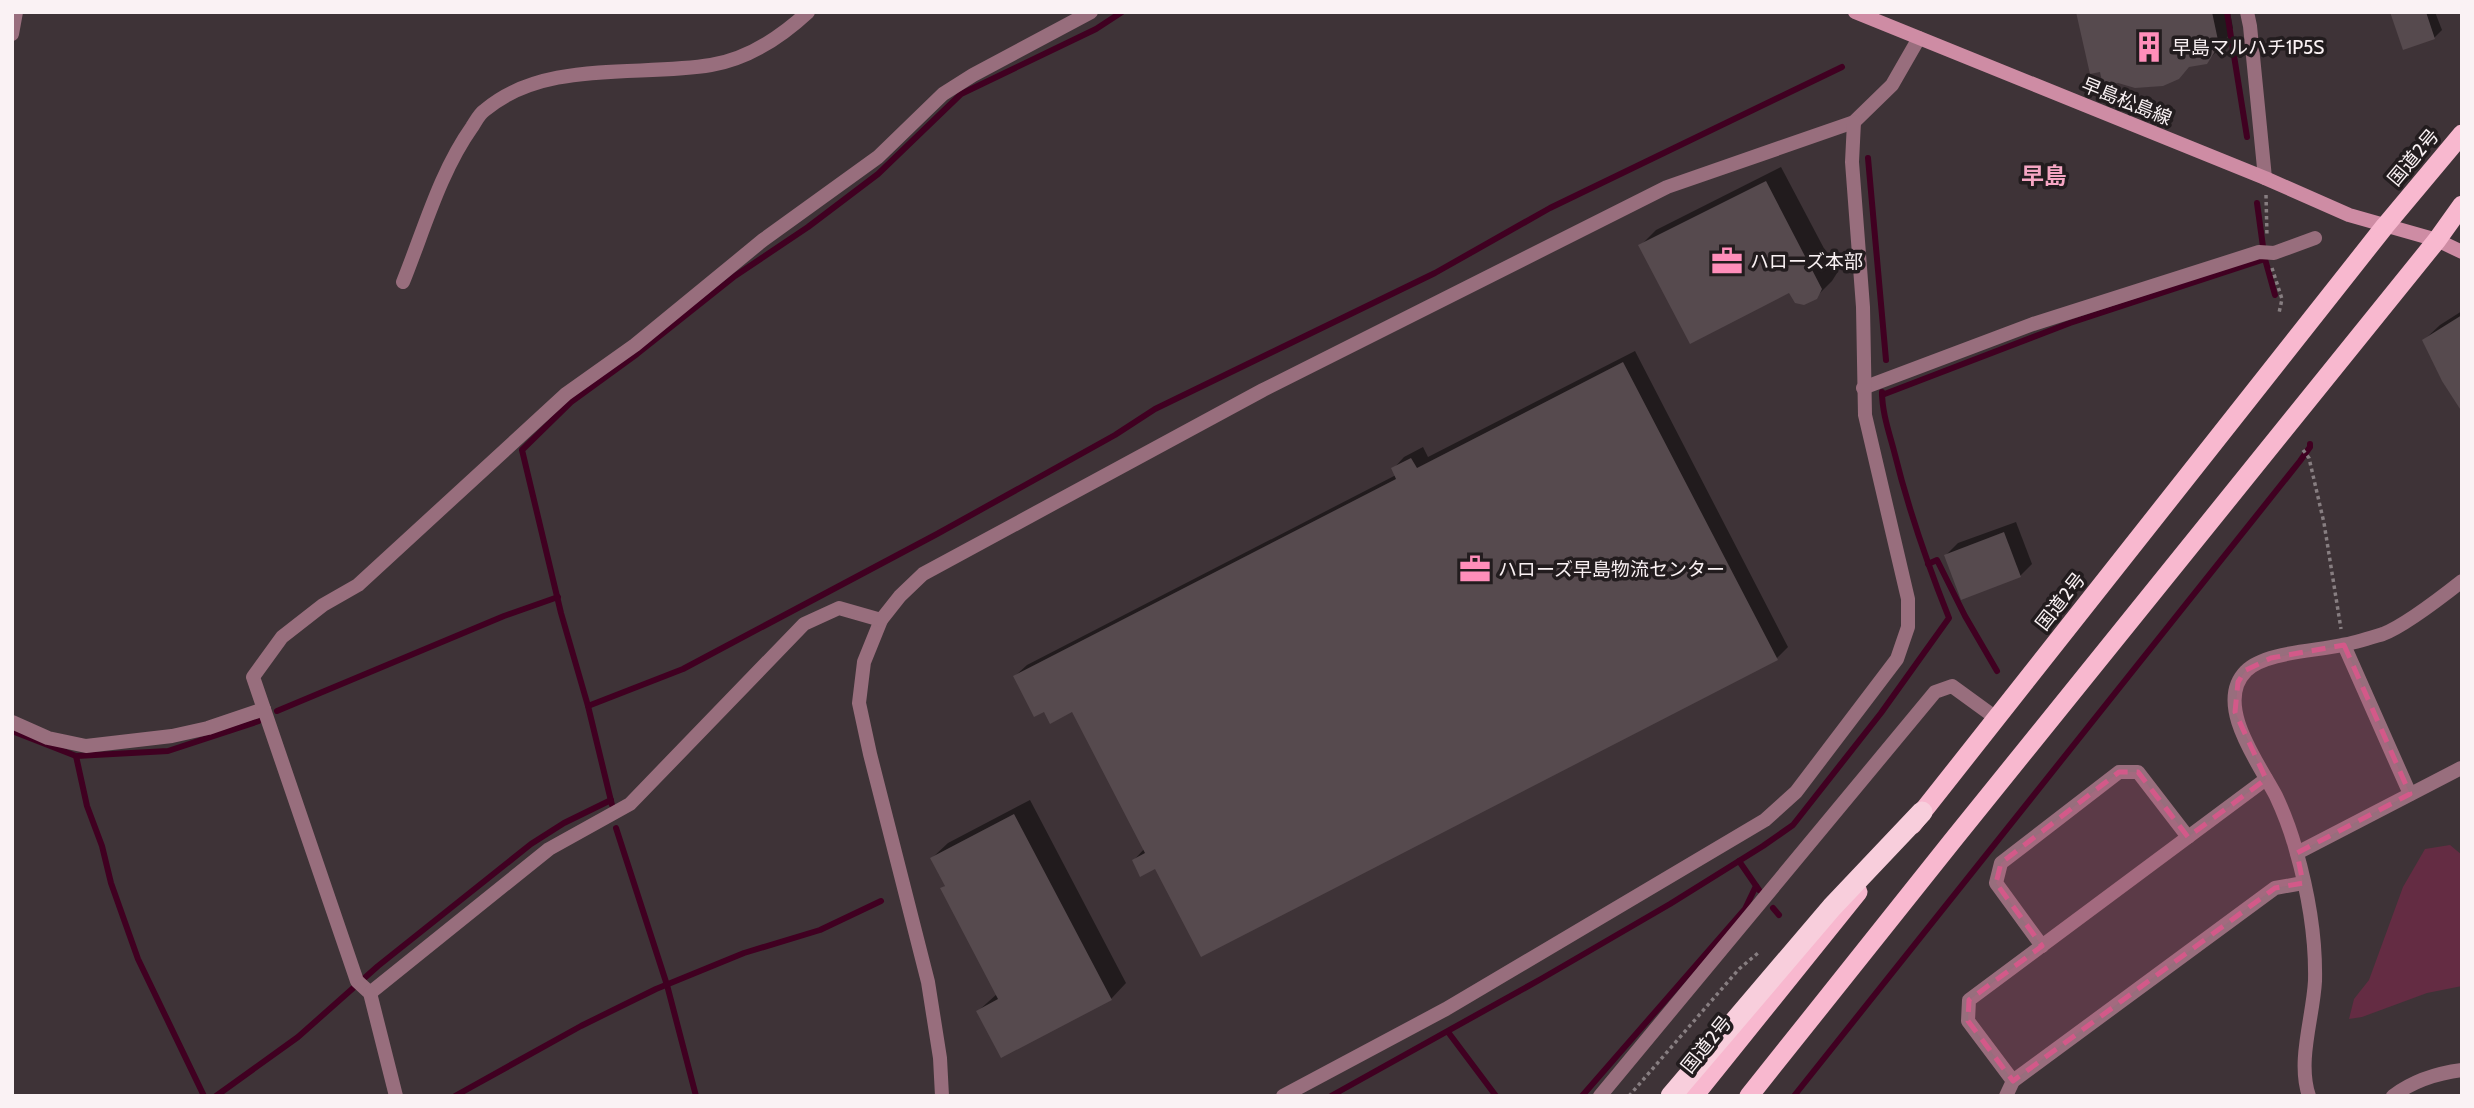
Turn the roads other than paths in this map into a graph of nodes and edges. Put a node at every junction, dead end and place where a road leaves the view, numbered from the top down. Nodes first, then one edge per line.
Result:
1 (16, 12) edge
2 (807, 12) edge
3 (1091, 12) edge
4 (1855, 12) edge
5 (2247, 12) edge
6 (12, 34) edge
7 (1919, 38) junction
8 (1854, 122) junction
9 (2462, 134) edge
10 (2265, 178) junction
11 (2462, 205) edge
12 (2385, 226) junction
13 (2315, 238) dead end
14 (2437, 240) junction
15 (2462, 252) edge
16 (403, 282) dead end
17 (1863, 388) junction
18 (2462, 581) edge
19 (881, 620) junction
20 (2344, 645) junction
21 (264, 709) junction
22 (1996, 718) junction
23 (12, 722) edge
24 (2461, 768) edge
25 (2266, 779) junction
26 (2410, 794) junction
27 (1922, 812) junction
28 (2188, 837) junction
29 (2297, 853) junction
30 (2303, 883) junction
31 (2042, 946) junction
32 (364, 988) junction
33 (2462, 1070) edge
34 (2013, 1081) junction
35 (396, 1096) edge
36 (942, 1096) edge
37 (1283, 1096) edge
38 (1600, 1096) edge
39 (1671, 1096) edge
40 (1694, 1096) edge
41 (1749, 1096) edge
42 (2006, 1096) edge
43 (2309, 1096) edge
44 (2393, 1096) edge

1 - 6 street
2 - 16 street
3 - 21 street
4 - 7 main road, 早島松島線
5 - 10 street
7 - 8 street
7 - 10 main road, 早島松島線
8 - 17 street
8 - 19 street
9 - 12 highway, 国道2号
10 - 12 main road, 早島松島線
11 - 14 highway
12 - 14 main road, 早島松島線
12 - 22 highway, 国道2号
13 - 17 street
14 - 15 main road, 早島松島線
14 - 41 highway
17 - 37 street
18 - 20 street
19 - 32 street
19 - 36 street
20 - 25 street
20 - 26 street
21 - 23 street
21 - 32 street
22 - 27 highway, 国道2号
22 - 38 street
24 - 26 street
25 - 28 street
25 - 29 street
26 - 29 street
27 - 39 highway
27 - 40 highway, 国道2号
28 - 31 street
28 - 31 street
29 - 30 street
30 - 34 street
30 - 43 street
31 - 34 street
32 - 35 street
33 - 44 street
34 - 42 street

